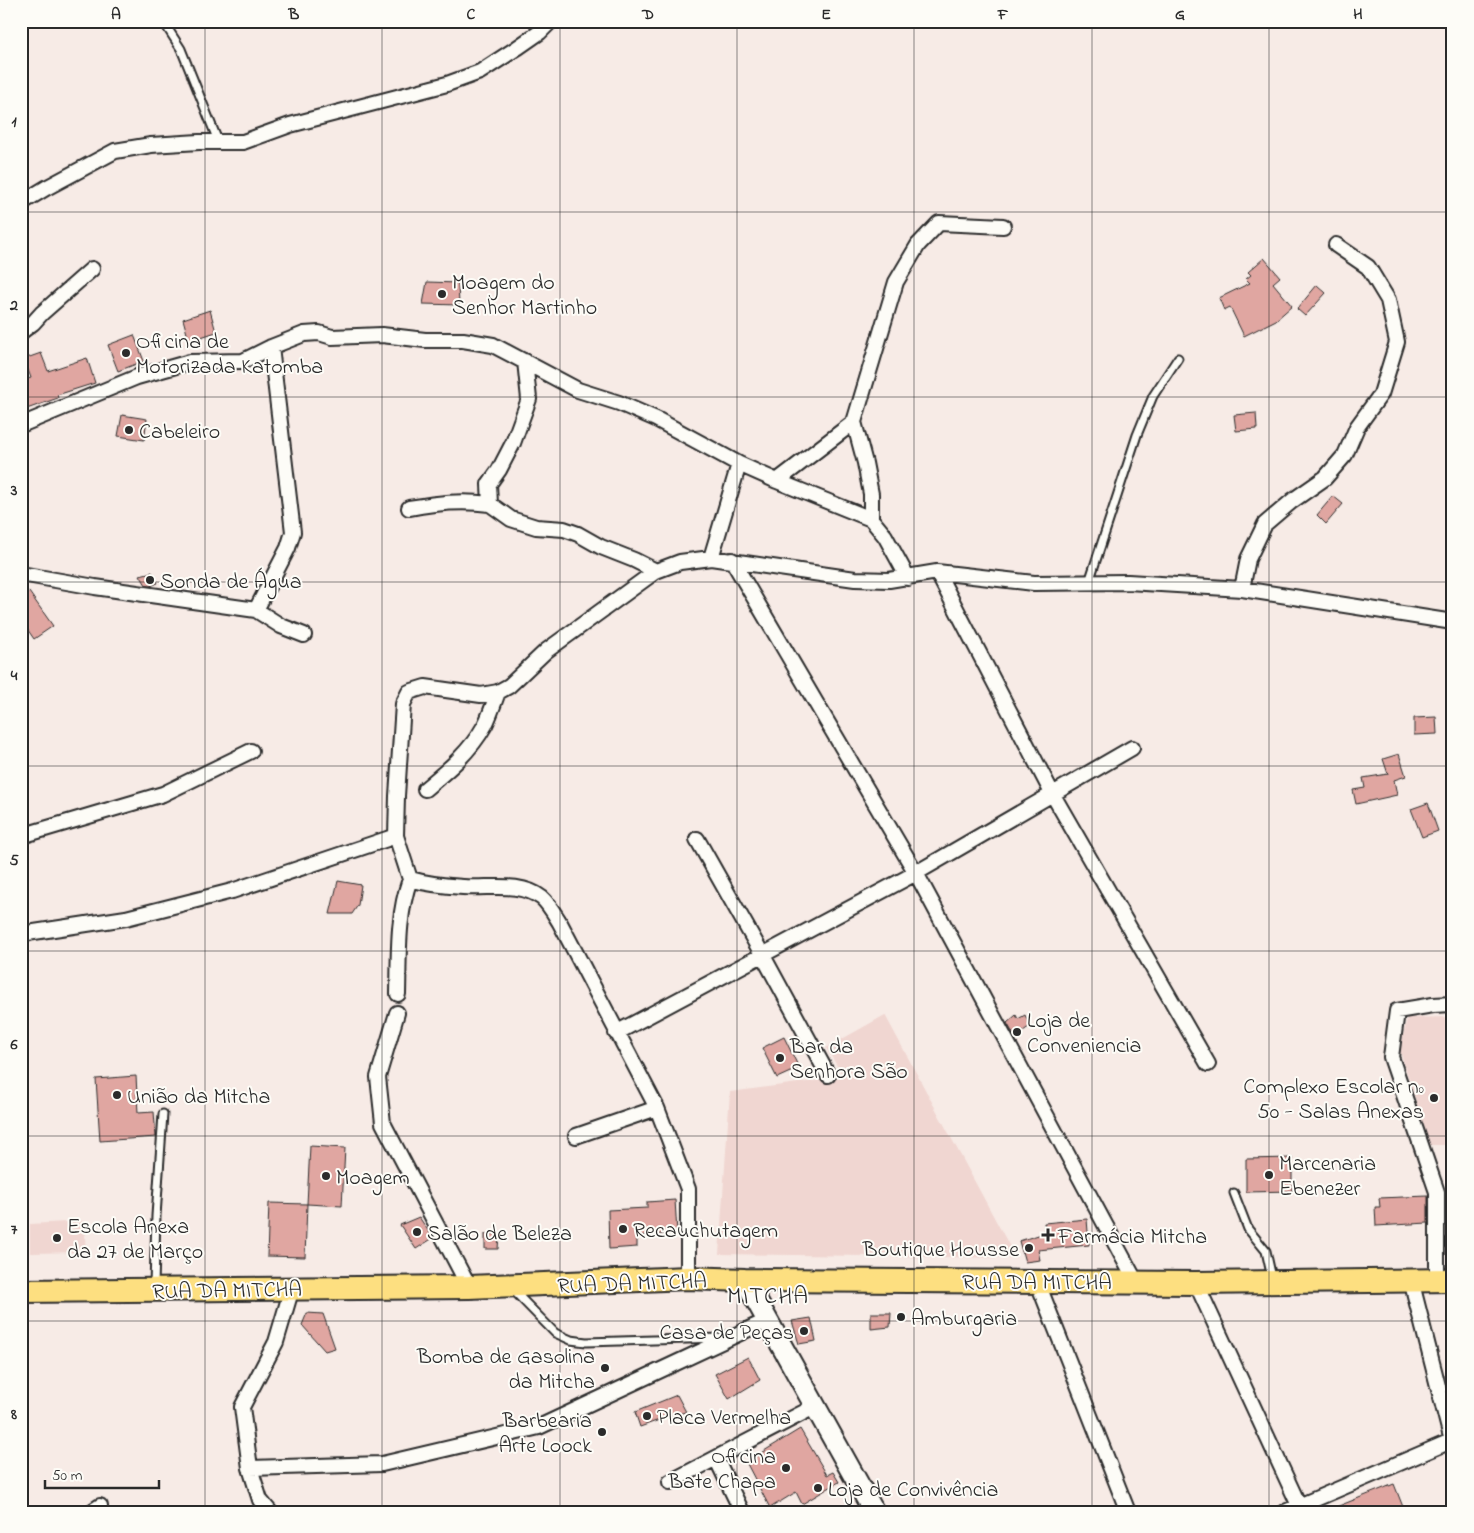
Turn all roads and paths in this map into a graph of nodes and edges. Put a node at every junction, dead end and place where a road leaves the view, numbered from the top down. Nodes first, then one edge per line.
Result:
1 (163, 21) edge
2 (551, 21) edge
3 (218, 142) junction
4 (21, 203) edge
5 (1003, 226) dead end
6 (1336, 245) dead end
7 (92, 268) dead end
8 (21, 332) edge
9 (271, 347) junction
10 (1178, 358) dead end
11 (525, 361) junction
12 (854, 422) junction
13 (21, 425) edge
14 (739, 464) junction
15 (776, 481) junction
16 (490, 504) junction
17 (409, 508) dead end
18 (871, 520) junction
19 (712, 558) junction
20 (732, 560) junction
21 (656, 571) junction
22 (937, 572) junction
23 (21, 574) edge
24 (908, 578) junction
25 (1089, 582) junction
26 (1242, 589) junction
27 (256, 610) junction
28 (1453, 622) edge
29 (304, 635) dead end
30 (498, 692) junction
31 (1132, 748) dead end
32 (251, 751) dead end
33 (425, 789) dead end
34 (1053, 794) junction
35 (21, 836) edge
36 (396, 836) junction
37 (697, 839) dead end
38 (916, 873) junction
39 (410, 879) junction
40 (21, 934) edge
41 (762, 954) junction
42 (398, 994) dead end
43 (1453, 1004) edge
44 (397, 1013) dead end
45 (616, 1032) junction
46 (1208, 1064) dead end
47 (828, 1075) dead end
48 (657, 1108) junction
49 (163, 1114) dead end
50 (576, 1136) dead end
51 (1234, 1194) dead end
52 (688, 1278) junction
53 (745, 1280) junction
54 (1411, 1280) junction
55 (1445, 1280) edge
56 (1037, 1281) junction
57 (1136, 1282) junction
58 (1272, 1282) junction
59 (1196, 1283) junction
60 (510, 1286) junction
61 (469, 1287) junction
62 (292, 1288) junction
63 (154, 1290) junction
64 (21, 1291) edge
65 (768, 1320) junction
66 (730, 1338) junction
67 (816, 1406) junction
68 (1452, 1443) edge
69 (716, 1458) junction
70 (250, 1468) junction
71 (670, 1482) dead end
72 (1301, 1509) edge
73 (270, 1512) edge
74 (742, 1512) edge
75 (874, 1512) edge
76 (1128, 1512) edge
77 (1285, 1512) edge

1 - 3 lane
2 - 3 street
3 - 4 street
5 - 12 street
6 - 26 street
7 - 8 street
9 - 11 street
9 - 13 street
9 - 27 street
10 - 25 lane
11 - 14 street
11 - 16 street
12 - 15 street
12 - 18 street
14 - 15 street
14 - 19 street
15 - 18 street
16 - 17 street
16 - 21 street
18 - 24 street
19 - 20 street
19 - 21 street
20 - 24 street
20 - 38 street
21 - 30 street
22 - 24 street
22 - 25 street
22 - 34 street
23 - 27 street
25 - 26 street
26 - 28 street
27 - 29 street
30 - 33 street
30 - 36 street
31 - 34 street
32 - 35 street
34 - 38 street
34 - 46 street
36 - 39 street
36 - 40 street
37 - 41 street
38 - 41 street
38 - 57 street
39 - 42 street
39 - 45 street
41 - 45 street
41 - 47 street
43 - 55 street
44 - 61 street
45 - 48 street
48 - 50 street
48 - 52 street
49 - 63 lane
51 - 58 lane
52 - 53 main road, RUA DA MITCHA
52 - 60 main road, RUA DA MITCHA
53 - 56 main road, RUA DA MITCHA
53 - 65 main road
54 - 55 main road, RUA DA MITCHA
54 - 58 main road, RUA DA MITCHA
54 - 68 street
56 - 57 main road, RUA DA MITCHA
56 - 76 street
57 - 59 main road, RUA DA MITCHA
58 - 59 main road, RUA DA MITCHA
59 - 72 street
60 - 61 main road, RUA DA MITCHA
60 - 66 lane
61 - 62 main road, RUA DA MITCHA
62 - 63 main road, RUA DA MITCHA
62 - 70 street
63 - 64 main road, RUA DA MITCHA
65 - 66 street
65 - 67 main road
66 - 70 street
67 - 69 street
67 - 75 main road
68 - 72 street
69 - 71 street
69 - 74 street
70 - 73 street
72 - 77 street

